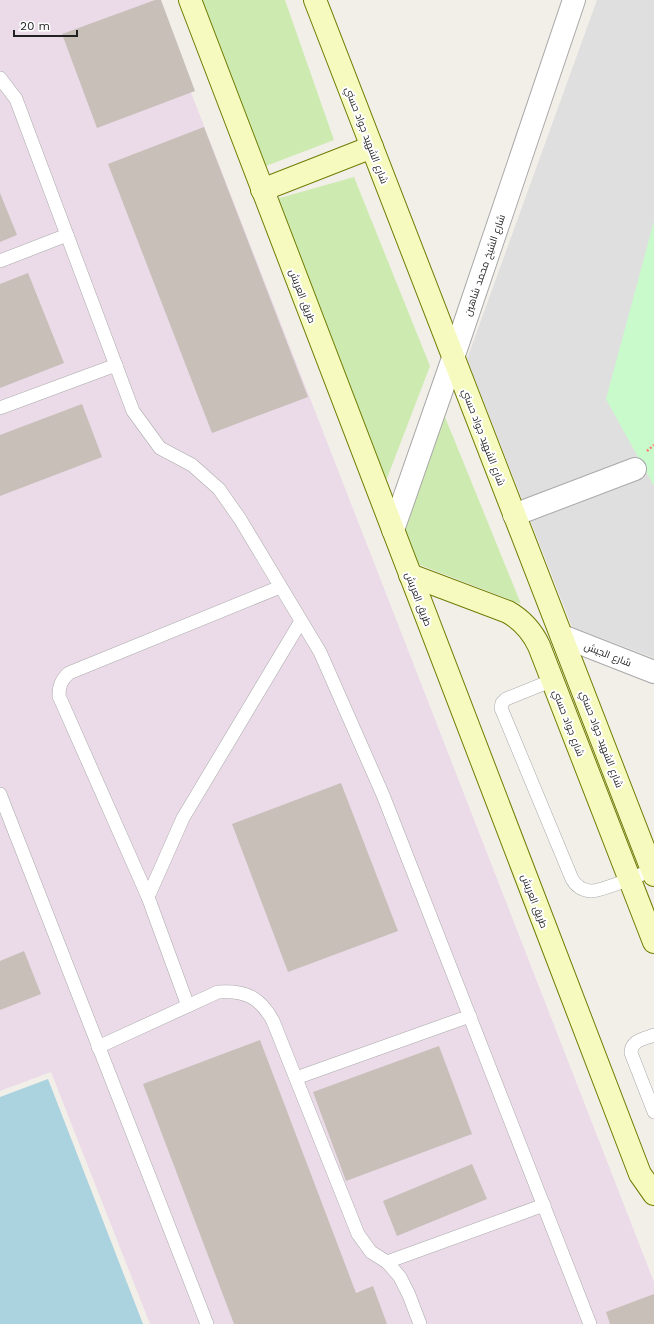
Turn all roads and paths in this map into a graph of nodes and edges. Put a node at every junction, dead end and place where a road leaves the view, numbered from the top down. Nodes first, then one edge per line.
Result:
1 (190, 0) edge
2 (315, 0) edge
3 (574, 0) edge
4 (0, 78) edge
5 (372, 147) junction
6 (262, 190) junction
7 (67, 234) junction
8 (0, 261) edge
9 (453, 358) junction
10 (116, 366) junction
11 (0, 408) edge
12 (635, 469) dead end
13 (514, 515) junction
14 (393, 530) junction
15 (410, 575) junction
16 (280, 587) junction
17 (301, 620) junction
18 (562, 636) junction
19 (654, 672) edge
20 (553, 680) junction
21 (0, 794) edge
22 (653, 872) edge
23 (630, 878) junction
24 (148, 897) junction
25 (654, 942) edge
26 (188, 1006) junction
27 (470, 1016) junction
28 (654, 1035) edge
29 (98, 1046) junction
30 (296, 1078) junction
31 (654, 1112) edge
32 (654, 1194) edge
33 (544, 1205) junction
34 (387, 1262) junction
35 (207, 1324) edge
36 (420, 1324) edge
37 (590, 1324) edge

1 - 6 street, طريق العريش
2 - 5 street, شارع الشهيد جواد حسني
3 - 9 street, شارع الشيخ محمد شاهين
4 - 7 lane
5 - 6 street
5 - 9 street, شارع الشهيد جواد حسني
6 - 14 street, طريق العريش
7 - 8 lane
7 - 10 lane
9 - 13 street, شارع الشهيد جواد حسني
9 - 14 street, شارع الشيخ محمد شاهين
10 - 11 lane
10 - 16 lane
12 - 13 street
13 - 18 street, شارع الشهيد جواد حسني
14 - 15 street, طريق العريش
15 - 20 street, شارع جواد حسني
15 - 32 street, طريق العريش
16 - 17 lane
16 - 24 lane
17 - 24 lane
17 - 27 lane
18 - 19 street, شارع الجيش
18 - 22 street, شارع الشهيد جواد حسني
20 - 23 street, شارع جواد حسني
20 - 23 lane
21 - 29 lane
22 - 23 lane
23 - 25 street, شارع جواد حسني
24 - 26 lane
26 - 29 lane
26 - 30 lane
27 - 30 lane
27 - 33 lane
28 - 31 lane
29 - 35 lane
30 - 34 lane
33 - 34 lane
33 - 37 lane
34 - 36 lane

